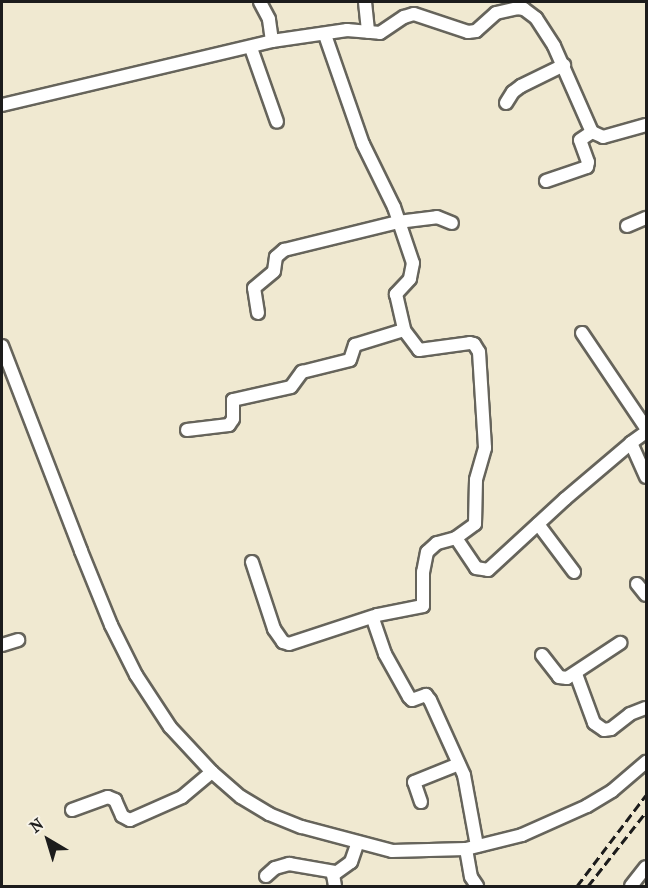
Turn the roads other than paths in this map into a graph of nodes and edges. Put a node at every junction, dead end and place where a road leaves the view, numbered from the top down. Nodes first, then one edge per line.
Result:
1 (260, 2) edge
2 (365, 2) edge
3 (368, 32) junction
4 (325, 35) junction
5 (272, 41) junction
6 (251, 48) junction
7 (564, 65) junction
8 (506, 103) dead end
9 (2, 105) edge
10 (277, 122) dead end
11 (646, 125) edge
12 (592, 132) junction
13 (546, 182) dead end
14 (646, 218) edge
15 (398, 222) junction
16 (452, 223) dead end
17 (627, 226) dead end
18 (258, 313) dead end
19 (404, 330) junction
20 (582, 333) dead end
21 (2, 346) edge
22 (15, 381) junction
23 (2, 385) edge
24 (187, 430) dead end
25 (646, 430) edge
26 (631, 443) junction
27 (646, 477) edge
28 (538, 524) junction
29 (456, 538) junction
30 (252, 562) dead end
31 (574, 572) dead end
32 (637, 584) dead end
33 (646, 594) edge
34 (374, 616) junction
35 (18, 640) dead end
36 (620, 643) dead end
37 (2, 645) edge
38 (542, 655) dead end
39 (576, 674) junction
40 (646, 708) edge
41 (646, 762) edge
42 (459, 764) junction
43 (212, 772) junction
44 (420, 802) dead end
45 (72, 810) dead end
46 (358, 842) junction
47 (472, 847) junction
48 (646, 867) edge
49 (336, 872) junction
50 (266, 876) dead end
51 (335, 886) edge
52 (477, 886) edge
53 (631, 886) edge

1 - 5 street
2 - 3 street
3 - 4 street
3 - 7 street
4 - 5 street
4 - 15 street
5 - 6 street
6 - 9 street
6 - 10 street
7 - 8 street
7 - 12 street
11 - 12 street
12 - 13 street
14 - 17 street
15 - 16 street
15 - 18 street
15 - 19 street
19 - 24 street
19 - 29 street
20 - 25 street
21 - 22 street
22 - 23 street
22 - 43 street
25 - 26 street
26 - 27 street
26 - 28 street
28 - 29 street
28 - 31 street
29 - 34 street
30 - 34 street
32 - 33 street
34 - 42 street
35 - 37 street
36 - 39 street
38 - 39 street
39 - 40 street
41 - 47 street
42 - 44 street
42 - 47 street
43 - 45 street
43 - 46 street
46 - 47 street
46 - 49 street
47 - 52 street
48 - 53 street
49 - 50 street
49 - 51 street

